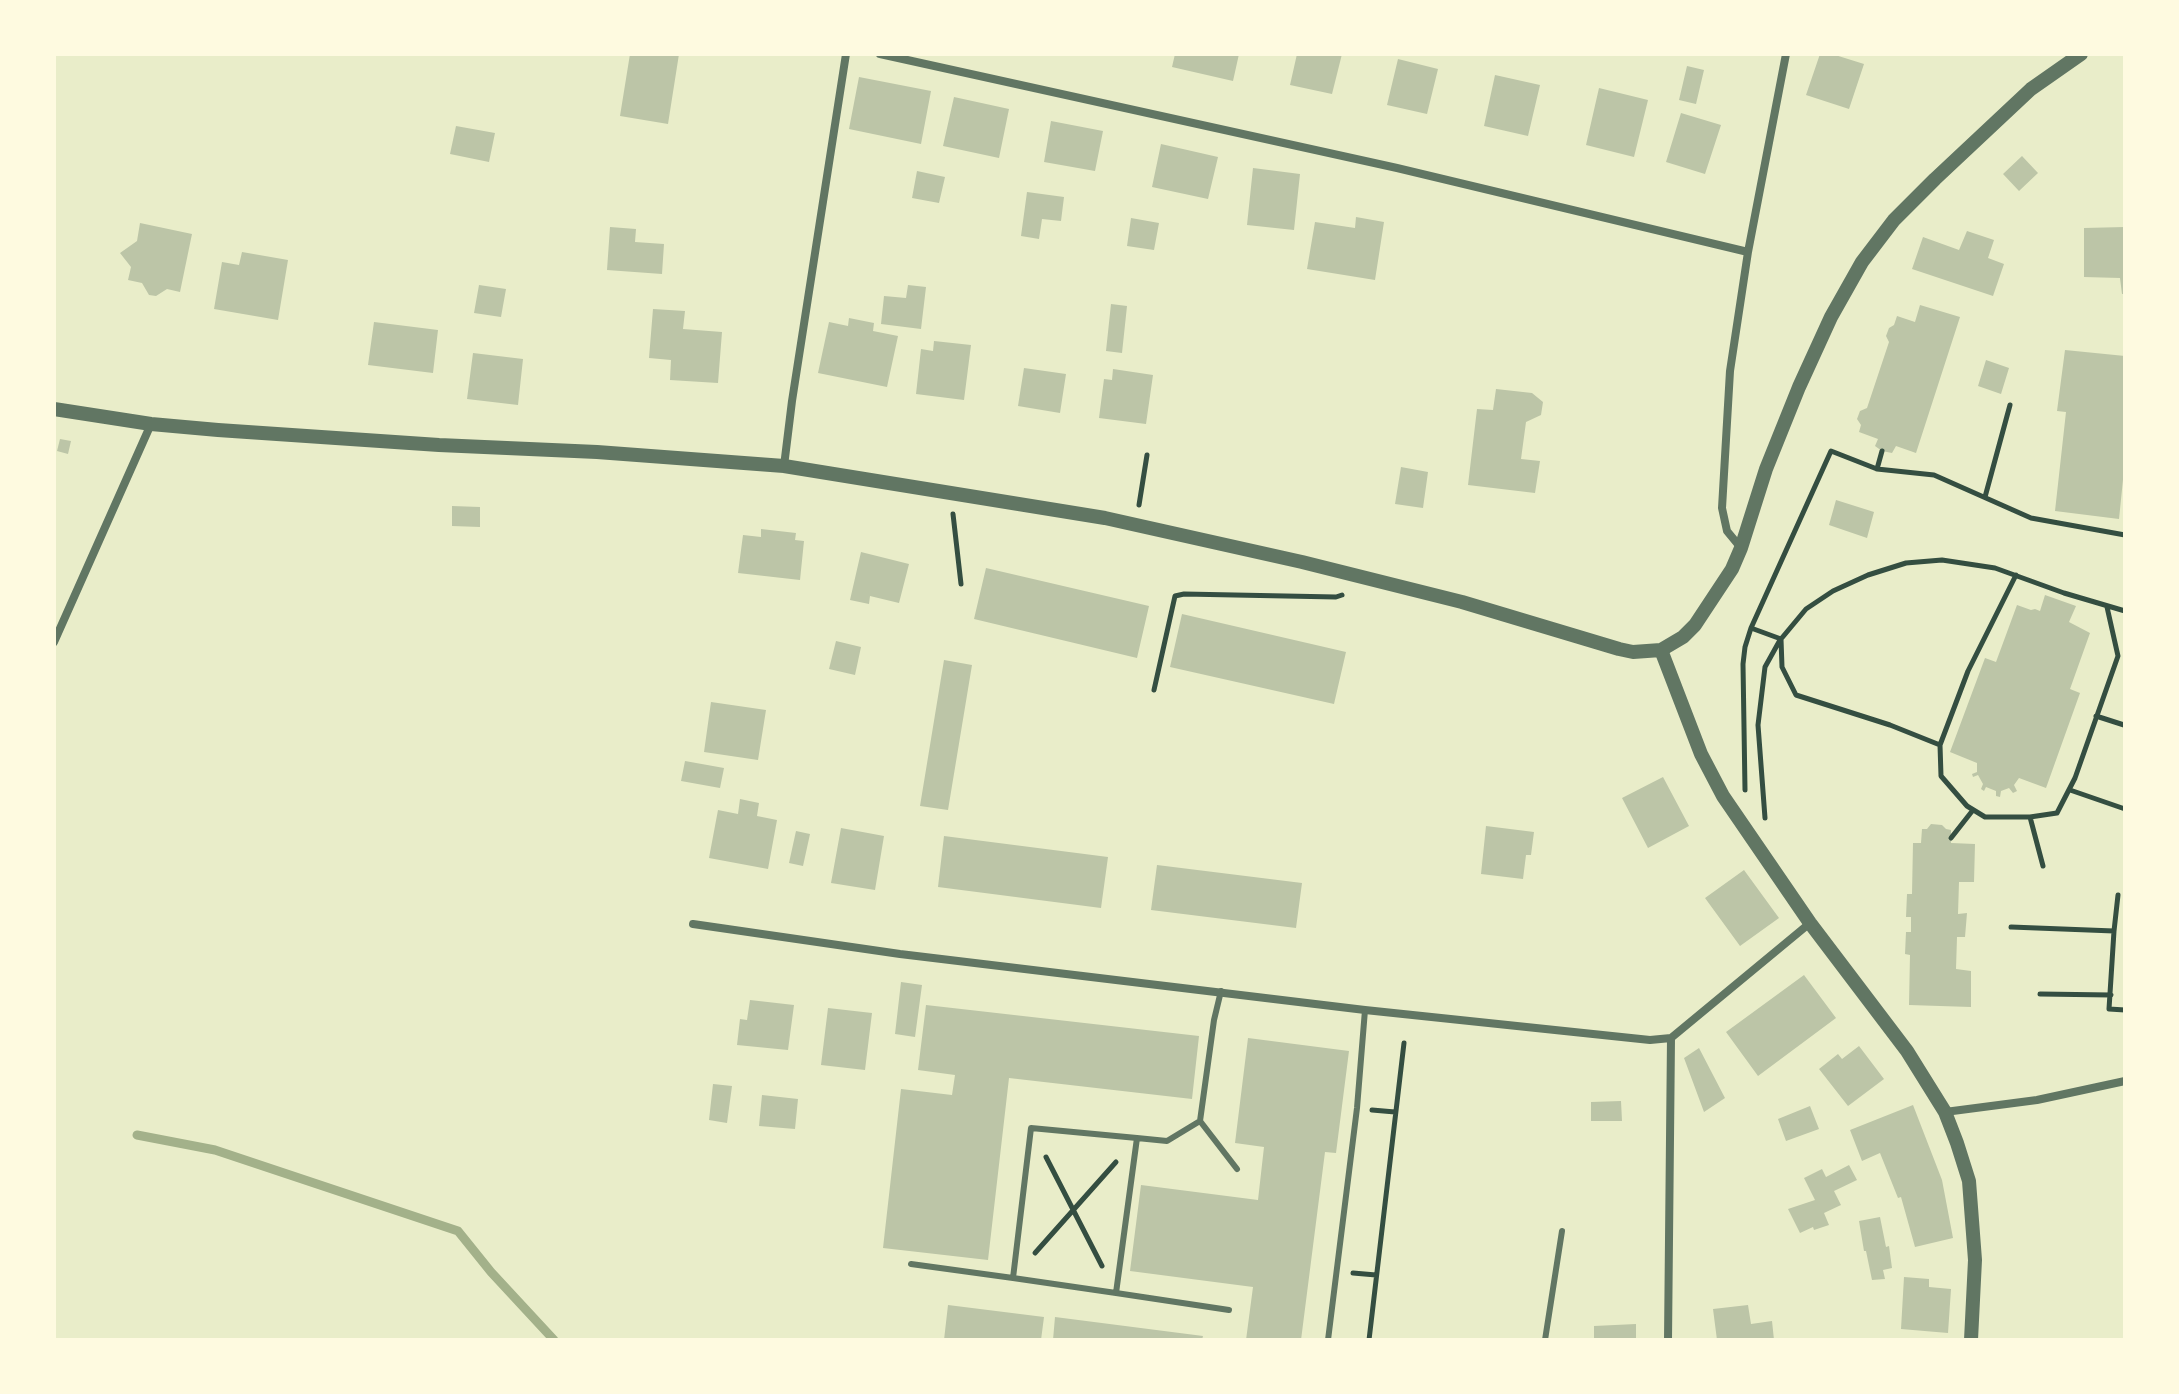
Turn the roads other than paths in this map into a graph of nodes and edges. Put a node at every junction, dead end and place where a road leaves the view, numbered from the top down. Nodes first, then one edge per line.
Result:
1 (846, 54) edge
2 (880, 54) edge
3 (1786, 54) edge
4 (2081, 54) edge
5 (1748, 252) junction
6 (54, 409) edge
7 (151, 424) junction
8 (784, 466) junction
9 (1741, 548) junction
10 (54, 642) edge
11 (1661, 650) junction
12 (1810, 923) junction
13 (693, 924) dead end
14 (1221, 991) junction
15 (1365, 1010) junction
16 (1671, 1038) junction
17 (2125, 1081) edge
18 (1945, 1112) junction
19 (1200, 1121) junction
20 (1137, 1138) junction
21 (1237, 1169) dead end
22 (1562, 1231) dead end
23 (911, 1264) dead end
24 (1013, 1278) junction
25 (1116, 1293) junction
26 (1229, 1310) dead end
27 (1328, 1340) edge
28 (1545, 1340) edge
29 (1668, 1340) edge
30 (1971, 1340) edge

1 - 8 street
2 - 5 street
3 - 5 street
4 - 9 street
5 - 9 street
6 - 7 street
7 - 8 street
7 - 10 street
8 - 11 street
9 - 11 street
11 - 12 street
12 - 16 street
12 - 18 street
13 - 14 street
14 - 15 street
14 - 19 lane
15 - 16 street
15 - 27 lane
16 - 29 street
17 - 18 street
18 - 30 street
19 - 20 lane
19 - 21 lane
20 - 24 lane
20 - 25 lane
22 - 28 lane
23 - 24 lane
24 - 25 lane
25 - 26 lane

